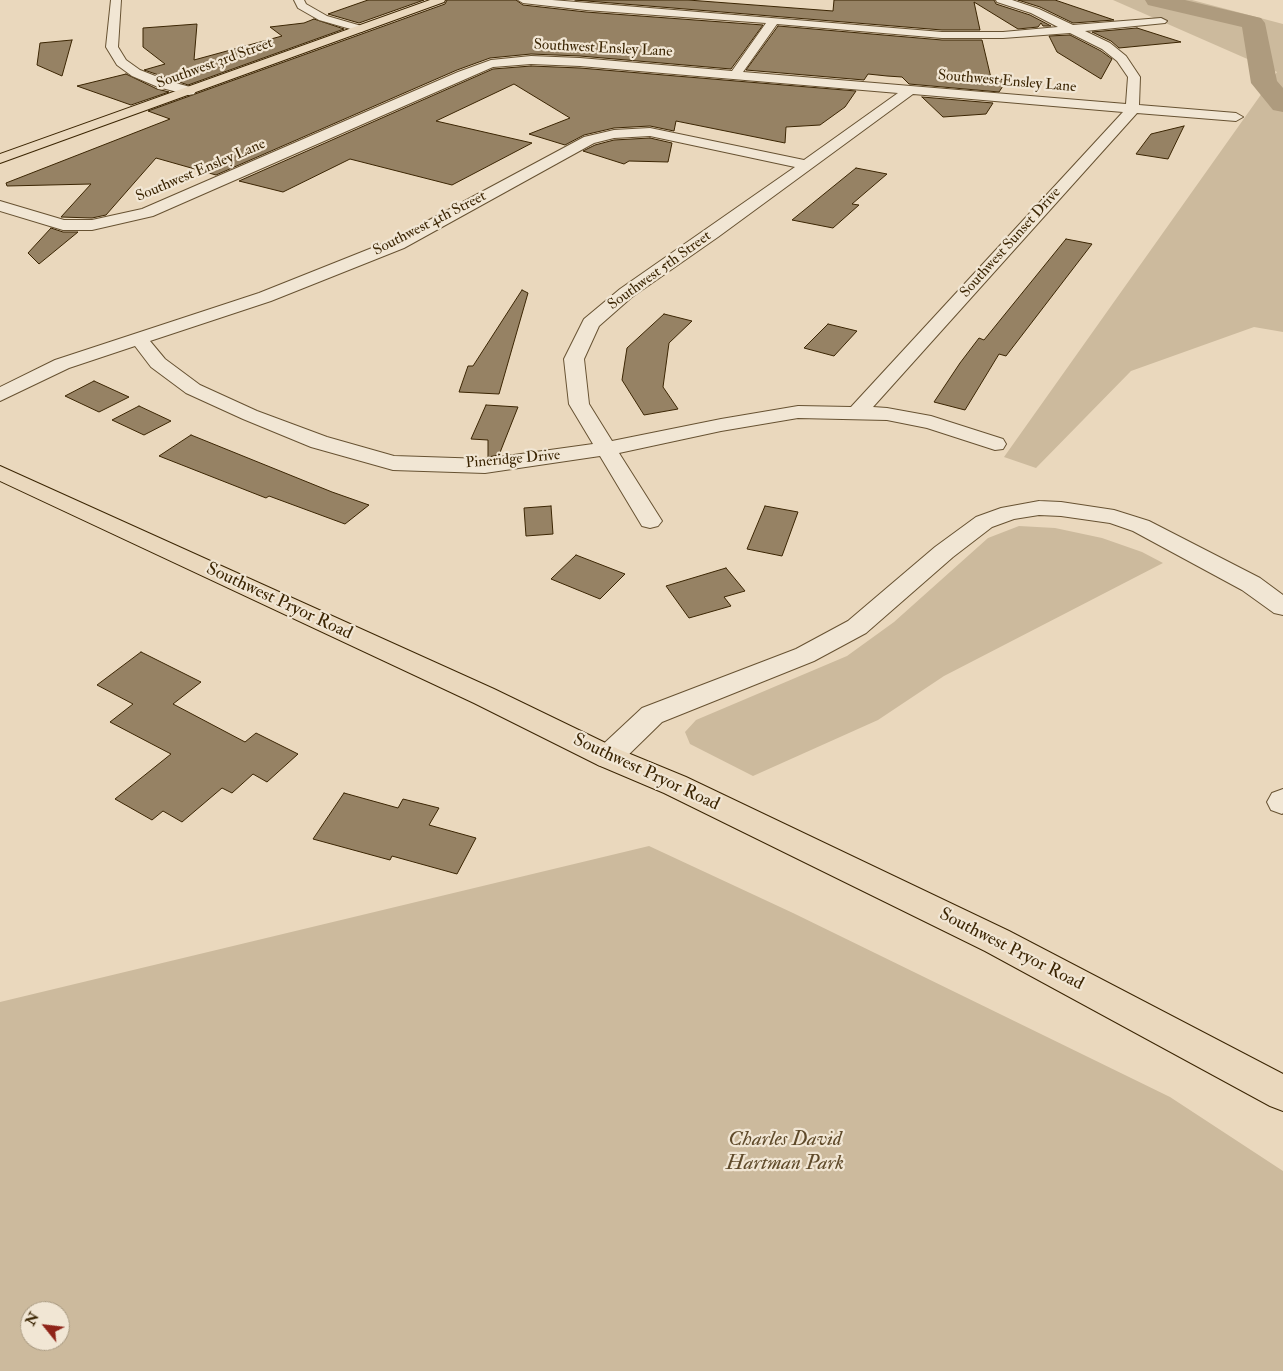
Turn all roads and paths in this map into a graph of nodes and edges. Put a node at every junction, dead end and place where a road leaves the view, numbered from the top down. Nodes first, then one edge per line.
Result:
1 (116, 0) edge
2 (299, 0) edge
3 (440, 0) edge
4 (523, 0) edge
5 (1001, 0) edge
6 (774, 20) junction
7 (1160, 21) dead end
8 (361, 29) junction
9 (1072, 29) junction
10 (735, 74) junction
11 (910, 90) junction
12 (189, 91) junction
13 (1132, 110) junction
14 (1236, 117) dead end
15 (0, 159) edge
16 (808, 165) junction
17 (0, 206) edge
18 (138, 338) junction
19 (0, 395) edge
20 (858, 412) junction
21 (995, 444) dead end
22 (606, 450) junction
23 (0, 474) edge
24 (650, 522) dead end
25 (1283, 607) edge
26 (608, 757) junction
27 (1283, 1093) edge

1 - 12 street
2 - 8 street
3 - 8 main road, Southwest 3rd Street
4 - 6 street
5 - 9 street
6 - 9 street
6 - 10 street
7 - 9 street
8 - 12 main road, Southwest 3rd Street
9 - 13 street
10 - 11 street, Southwest Ensley Lane
10 - 17 street, Southwest Ensley Lane
11 - 13 street, Southwest Ensley Lane
11 - 16 street, Southwest 5th Street
12 - 15 main road, Southwest 3rd Street
13 - 14 street, Southwest Ensley Lane
13 - 20 street, Southwest Sunset Drive
16 - 18 street, Southwest 4th Street
16 - 22 street, Southwest 5th Street
18 - 19 street, Southwest 4th Street
18 - 22 street, Pineridge Drive
20 - 21 street
20 - 22 street, Pineridge Drive
22 - 24 street, Southwest 5th Street
23 - 26 main road, Southwest Pryor Road
25 - 26 street
26 - 27 main road, Southwest Pryor Road

